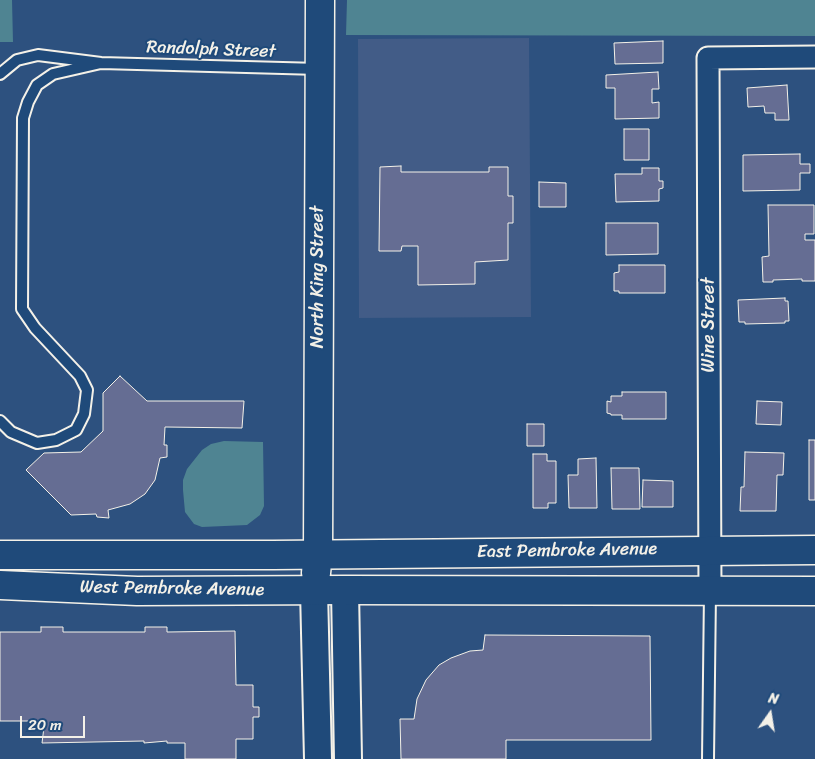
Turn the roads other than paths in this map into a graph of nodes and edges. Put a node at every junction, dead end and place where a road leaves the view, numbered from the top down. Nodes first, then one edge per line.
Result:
1 (320, 0) edge
2 (815, 56) edge
3 (101, 63) junction
4 (320, 69) junction
5 (0, 74) edge
6 (0, 421) edge
7 (709, 550) junction
8 (815, 550) edge
9 (318, 554) junction
10 (0, 555) edge
11 (0, 585) edge
12 (314, 590) junction
13 (345, 590) junction
14 (710, 591) junction
15 (815, 591) edge
16 (318, 759) edge
17 (348, 759) edge
18 (708, 759) edge

1 - 4 main road, North King Street
2 - 7 street, Wine Street
3 - 4 lane, Randolph Street
3 - 5 lane
3 - 6 lane
4 - 9 main road, North King Street
7 - 8 main road, East Pembroke Avenue
7 - 9 main road, East Pembroke Avenue
7 - 14 street, Wine Street
9 - 10 main road, West Pembroke Avenue
9 - 12 main road, North King Street
9 - 13 main road
11 - 12 main road, West Pembroke Avenue
12 - 13 main road, West Pembroke Avenue
12 - 16 street, North King Street
13 - 14 main road
13 - 17 street
14 - 15 main road
14 - 18 lane

